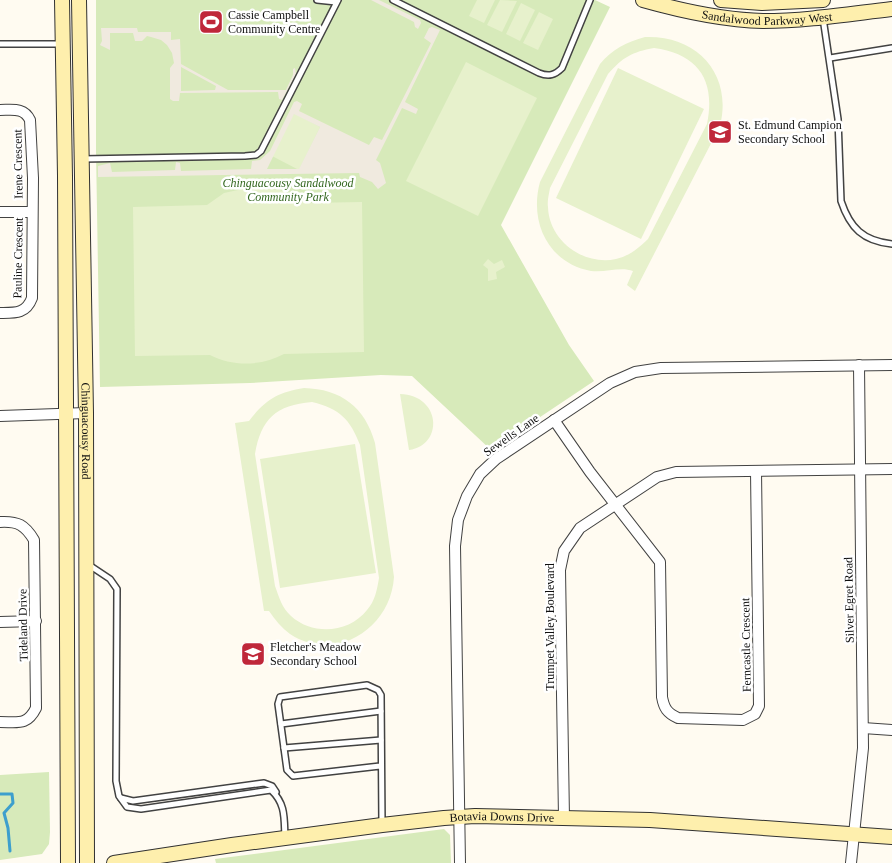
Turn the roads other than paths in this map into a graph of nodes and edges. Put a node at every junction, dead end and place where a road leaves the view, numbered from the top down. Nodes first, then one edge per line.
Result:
1 (62, 0) edge
2 (79, 0) edge
3 (317, 0) edge
4 (393, 0) edge
5 (590, 0) edge
6 (643, 0) edge
7 (721, 0) edge
8 (823, 0) edge
9 (337, 1) edge
10 (892, 9) edge
11 (823, 18) junction
12 (0, 44) edge
13 (62, 44) junction
14 (892, 48) edge
15 (830, 58) junction
16 (0, 110) edge
17 (82, 159) junction
18 (0, 212) edge
19 (31, 212) junction
20 (892, 244) edge
21 (0, 313) edge
22 (859, 365) junction
23 (892, 365) edge
24 (66, 413) junction
25 (86, 413) junction
26 (0, 416) edge
27 (554, 420) junction
28 (892, 469) edge
29 (860, 470) junction
30 (756, 471) junction
31 (615, 504) junction
32 (0, 522) edge
33 (87, 563) junction
34 (36, 621) junction
35 (0, 622) edge
36 (381, 711) junction
37 (0, 722) edge
38 (281, 724) junction
39 (863, 728) junction
40 (892, 730) edge
41 (380, 740) junction
42 (284, 748) junction
43 (380, 766) junction
44 (121, 798) junction
45 (280, 798) junction
46 (460, 817) junction
47 (564, 818) junction
48 (382, 825) junction
49 (855, 834) junction
50 (892, 837) edge
51 (286, 838) junction
52 (68, 863) edge
53 (87, 863) edge
54 (114, 863) edge
55 (460, 863) edge
56 (851, 863) edge

1 - 13 main road, Chinguacousy Road
2 - 17 main road, Chinguacousy Road
3 - 9 lane
4 - 5 lane
6 - 11 main road, Sandalwood Parkway West
7 - 8 main road, Sandalwood Parkway West
9 - 17 lane
10 - 11 main road, Sandalwood Parkway West
11 - 15 lane
12 - 13 lane
13 - 24 main road, Chinguacousy Road
14 - 15 lane
15 - 20 lane
16 - 19 street, Irene Crescent
17 - 25 main road, Chinguacousy Road
18 - 19 street, Pauline Crescent
19 - 21 street, Pauline Crescent
22 - 23 street, Sewells Lane
22 - 27 street, Sewells Lane
22 - 29 street, Silver Egret Road
24 - 25 street
24 - 26 street
24 - 52 main road, Chinguacousy Road
25 - 33 main road, Chinguacousy Road
27 - 31 street
27 - 46 street, Sewells Lane
28 - 29 street, Trumpet Valley Boulevard
29 - 30 street, Trumpet Valley Boulevard
29 - 39 street, Silver Egret Road
30 - 31 street, Trumpet Valley Boulevard
30 - 31 street, Ferncastle Crescent
31 - 47 street, Trumpet Valley Boulevard
32 - 34 street, Tideland Drive
33 - 44 lane
33 - 53 main road, Chinguacousy Road
34 - 35 street
34 - 37 street, Tideland Drive
36 - 38 lane
36 - 38 lane
36 - 41 lane
38 - 42 lane
39 - 40 street
39 - 49 street, Silver Egret Road
41 - 42 lane
41 - 43 lane
42 - 43 lane
43 - 48 lane
44 - 45 lane
44 - 45 lane
45 - 51 lane
46 - 47 main road, Botavia Downs Drive
46 - 48 main road, Botavia Downs Drive
46 - 55 street, Sewells Lane
47 - 49 main road, Botavia Downs Drive
48 - 51 main road, Botavia Downs Drive
49 - 50 main road, Botavia Downs Drive
49 - 56 street, Silver Egret Road
51 - 54 main road, Botavia Downs Drive

